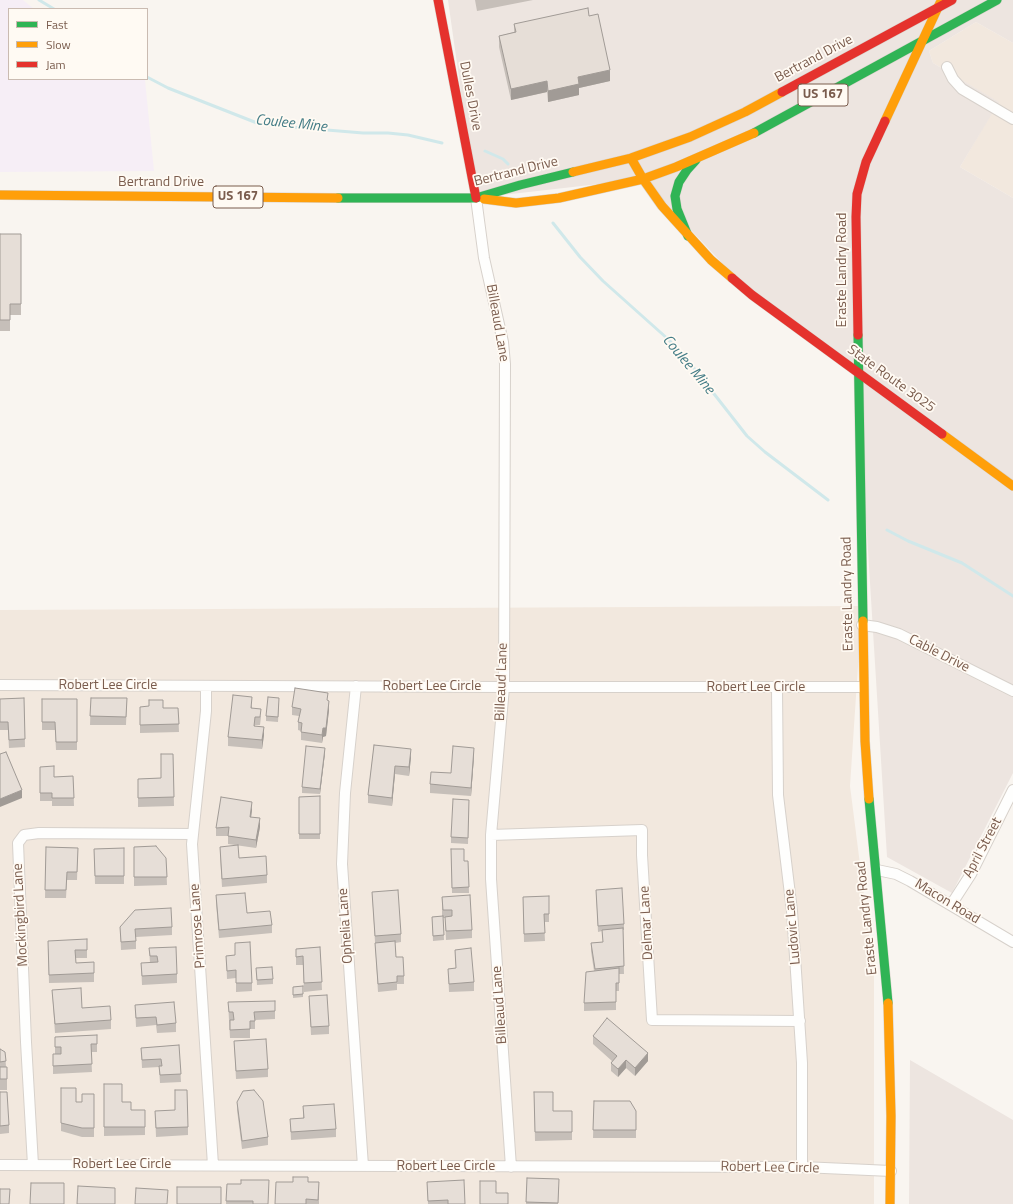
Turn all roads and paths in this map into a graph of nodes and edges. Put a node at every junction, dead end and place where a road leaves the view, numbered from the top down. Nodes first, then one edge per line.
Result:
1 (438, 0) edge
2 (952, 0) edge
3 (997, 0) edge
4 (939, 4) edge
5 (922, 41) junction
6 (947, 67) dead end
7 (1013, 119) edge
8 (631, 158) junction
9 (697, 158) junction
10 (643, 179) junction
11 (0, 195) edge
12 (476, 198) junction
13 (688, 236) junction
14 (858, 373) junction
15 (1013, 486) edge
16 (862, 625) junction
17 (0, 685) edge
18 (206, 686) junction
19 (356, 686) junction
20 (504, 687) junction
21 (863, 687) junction
22 (777, 688) junction
23 (1013, 691) edge
24 (1013, 790) edge
25 (193, 834) junction
26 (491, 835) junction
27 (877, 870) junction
28 (951, 905) junction
29 (1013, 942) edge
30 (800, 1021) junction
31 (0, 1165) edge
32 (33, 1165) junction
33 (213, 1165) junction
34 (363, 1166) junction
35 (510, 1167) junction
36 (802, 1167) junction
37 (891, 1171) junction
38 (890, 1204) edge

1 - 12 main road, Dulles Drive
2 - 4 main road, Bertrand Drive / US 167
3 - 5 main road, US 167
4 - 5 main road, Eraste Landry Road
4 - 8 main road, Bertrand Drive / US 167
5 - 9 main road, US 167
5 - 14 main road, Eraste Landry Road
6 - 7 street
8 - 10 main road, State Route 3025
8 - 12 main road, Bertrand Drive / US 167
9 - 10 main road, US 167
9 - 13 main road
10 - 12 main road, US 167
10 - 13 main road, State Route 3025
11 - 12 main road, Bertrand Drive / US 167
12 - 20 street, Billeaud Lane
13 - 14 main road, State Route 3025
14 - 15 main road, State Route 3025
14 - 16 main road, Eraste Landry Road
16 - 21 main road, Eraste Landry Road
16 - 23 street, Cable Drive
17 - 18 street, Robert Lee Circle
18 - 19 street, Robert Lee Circle
18 - 25 street, Primrose Lane
19 - 20 street, Robert Lee Circle
19 - 34 street, Ophelia Lane
20 - 22 street, Robert Lee Circle
20 - 26 street, Billeaud Lane
21 - 22 street, Robert Lee Circle
21 - 27 main road, Eraste Landry Road
22 - 30 street, Ludovic Lane
24 - 28 street, April Street
25 - 32 street, Mockingbird Lane
25 - 33 street, Primrose Lane
26 - 30 street, Delmar Lane
26 - 35 street, Billeaud Lane
27 - 28 street, Macon Road
27 - 37 main road, Eraste Landry Road
28 - 29 street, Macon Road
30 - 36 street, Ludovic Lane
31 - 32 street, Robert Lee Circle
32 - 33 street, Robert Lee Circle
33 - 34 street, Robert Lee Circle
34 - 35 street, Robert Lee Circle
35 - 36 street, Robert Lee Circle
36 - 37 street, Robert Lee Circle
37 - 38 main road, Eraste Landry Road

